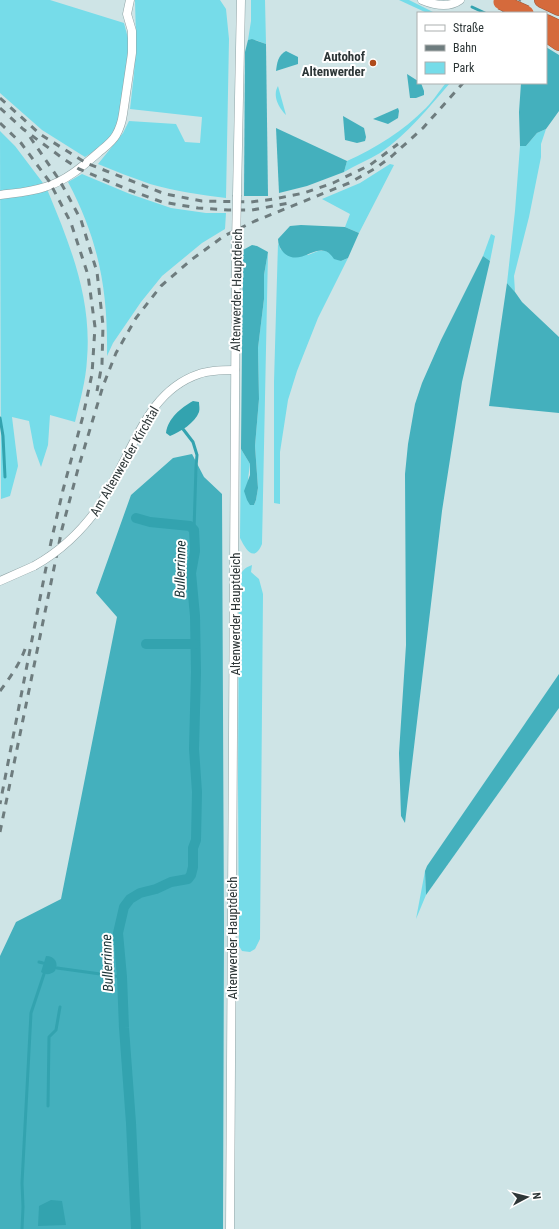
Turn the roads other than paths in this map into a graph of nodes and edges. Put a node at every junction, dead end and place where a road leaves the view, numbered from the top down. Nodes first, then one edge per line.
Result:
1 (130, 0) edge
2 (241, 0) edge
3 (422, 0) edge
4 (460, 0) edge
5 (542, 0) edge
6 (499, 1) edge
7 (559, 8) edge
8 (515, 12) edge
9 (524, 12) edge
10 (547, 22) edge
11 (559, 28) edge
12 (547, 35) edge
13 (559, 43) edge
14 (0, 195) edge
15 (235, 370) junction
16 (0, 581) edge
17 (230, 1229) edge

1 - 14 street
2 - 15 street, Altenwerder Hauptdeich, bridge
3 - 4 street
5 - 7 highway
6 - 8 highway, bridge
6 - 9 highway, bridge
10 - 11 highway
12 - 13 highway
15 - 16 street, Am Altenwerder Kirchtal, bridge
15 - 17 street, Altenwerder Hauptdeich

